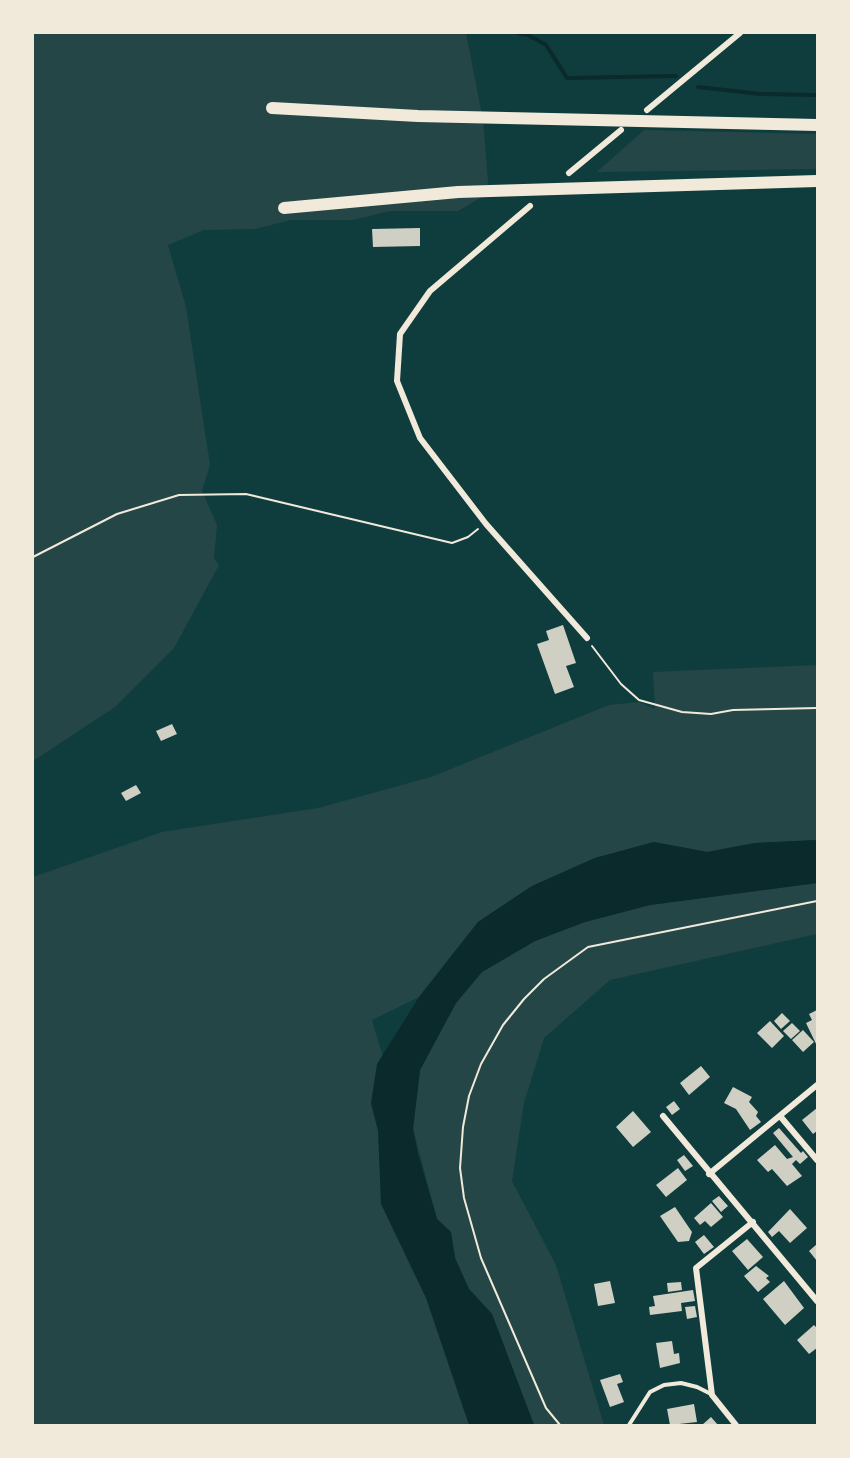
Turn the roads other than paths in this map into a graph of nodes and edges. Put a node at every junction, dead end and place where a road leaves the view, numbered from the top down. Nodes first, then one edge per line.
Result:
1 (740, 33) edge
2 (272, 108) dead end
3 (647, 110) dead end
4 (817, 125) edge
5 (621, 130) dead end
6 (569, 173) dead end
7 (817, 181) edge
8 (531, 206) dead end
9 (284, 208) dead end
10 (587, 639) road end
11 (817, 1085) edge
12 (663, 1116) dead end
13 (780, 1116) junction
14 (817, 1160) edge
15 (709, 1174) junction
16 (753, 1222) junction
17 (817, 1301) edge
18 (712, 1395) junction
19 (629, 1425) edge
20 (736, 1425) edge

1 - 3 street
2 - 4 highway
5 - 6 street
7 - 9 highway
8 - 10 street
11 - 13 street
12 - 15 street
13 - 14 street
13 - 15 street
15 - 16 street
16 - 17 street
16 - 18 street
18 - 19 lane
18 - 20 street

